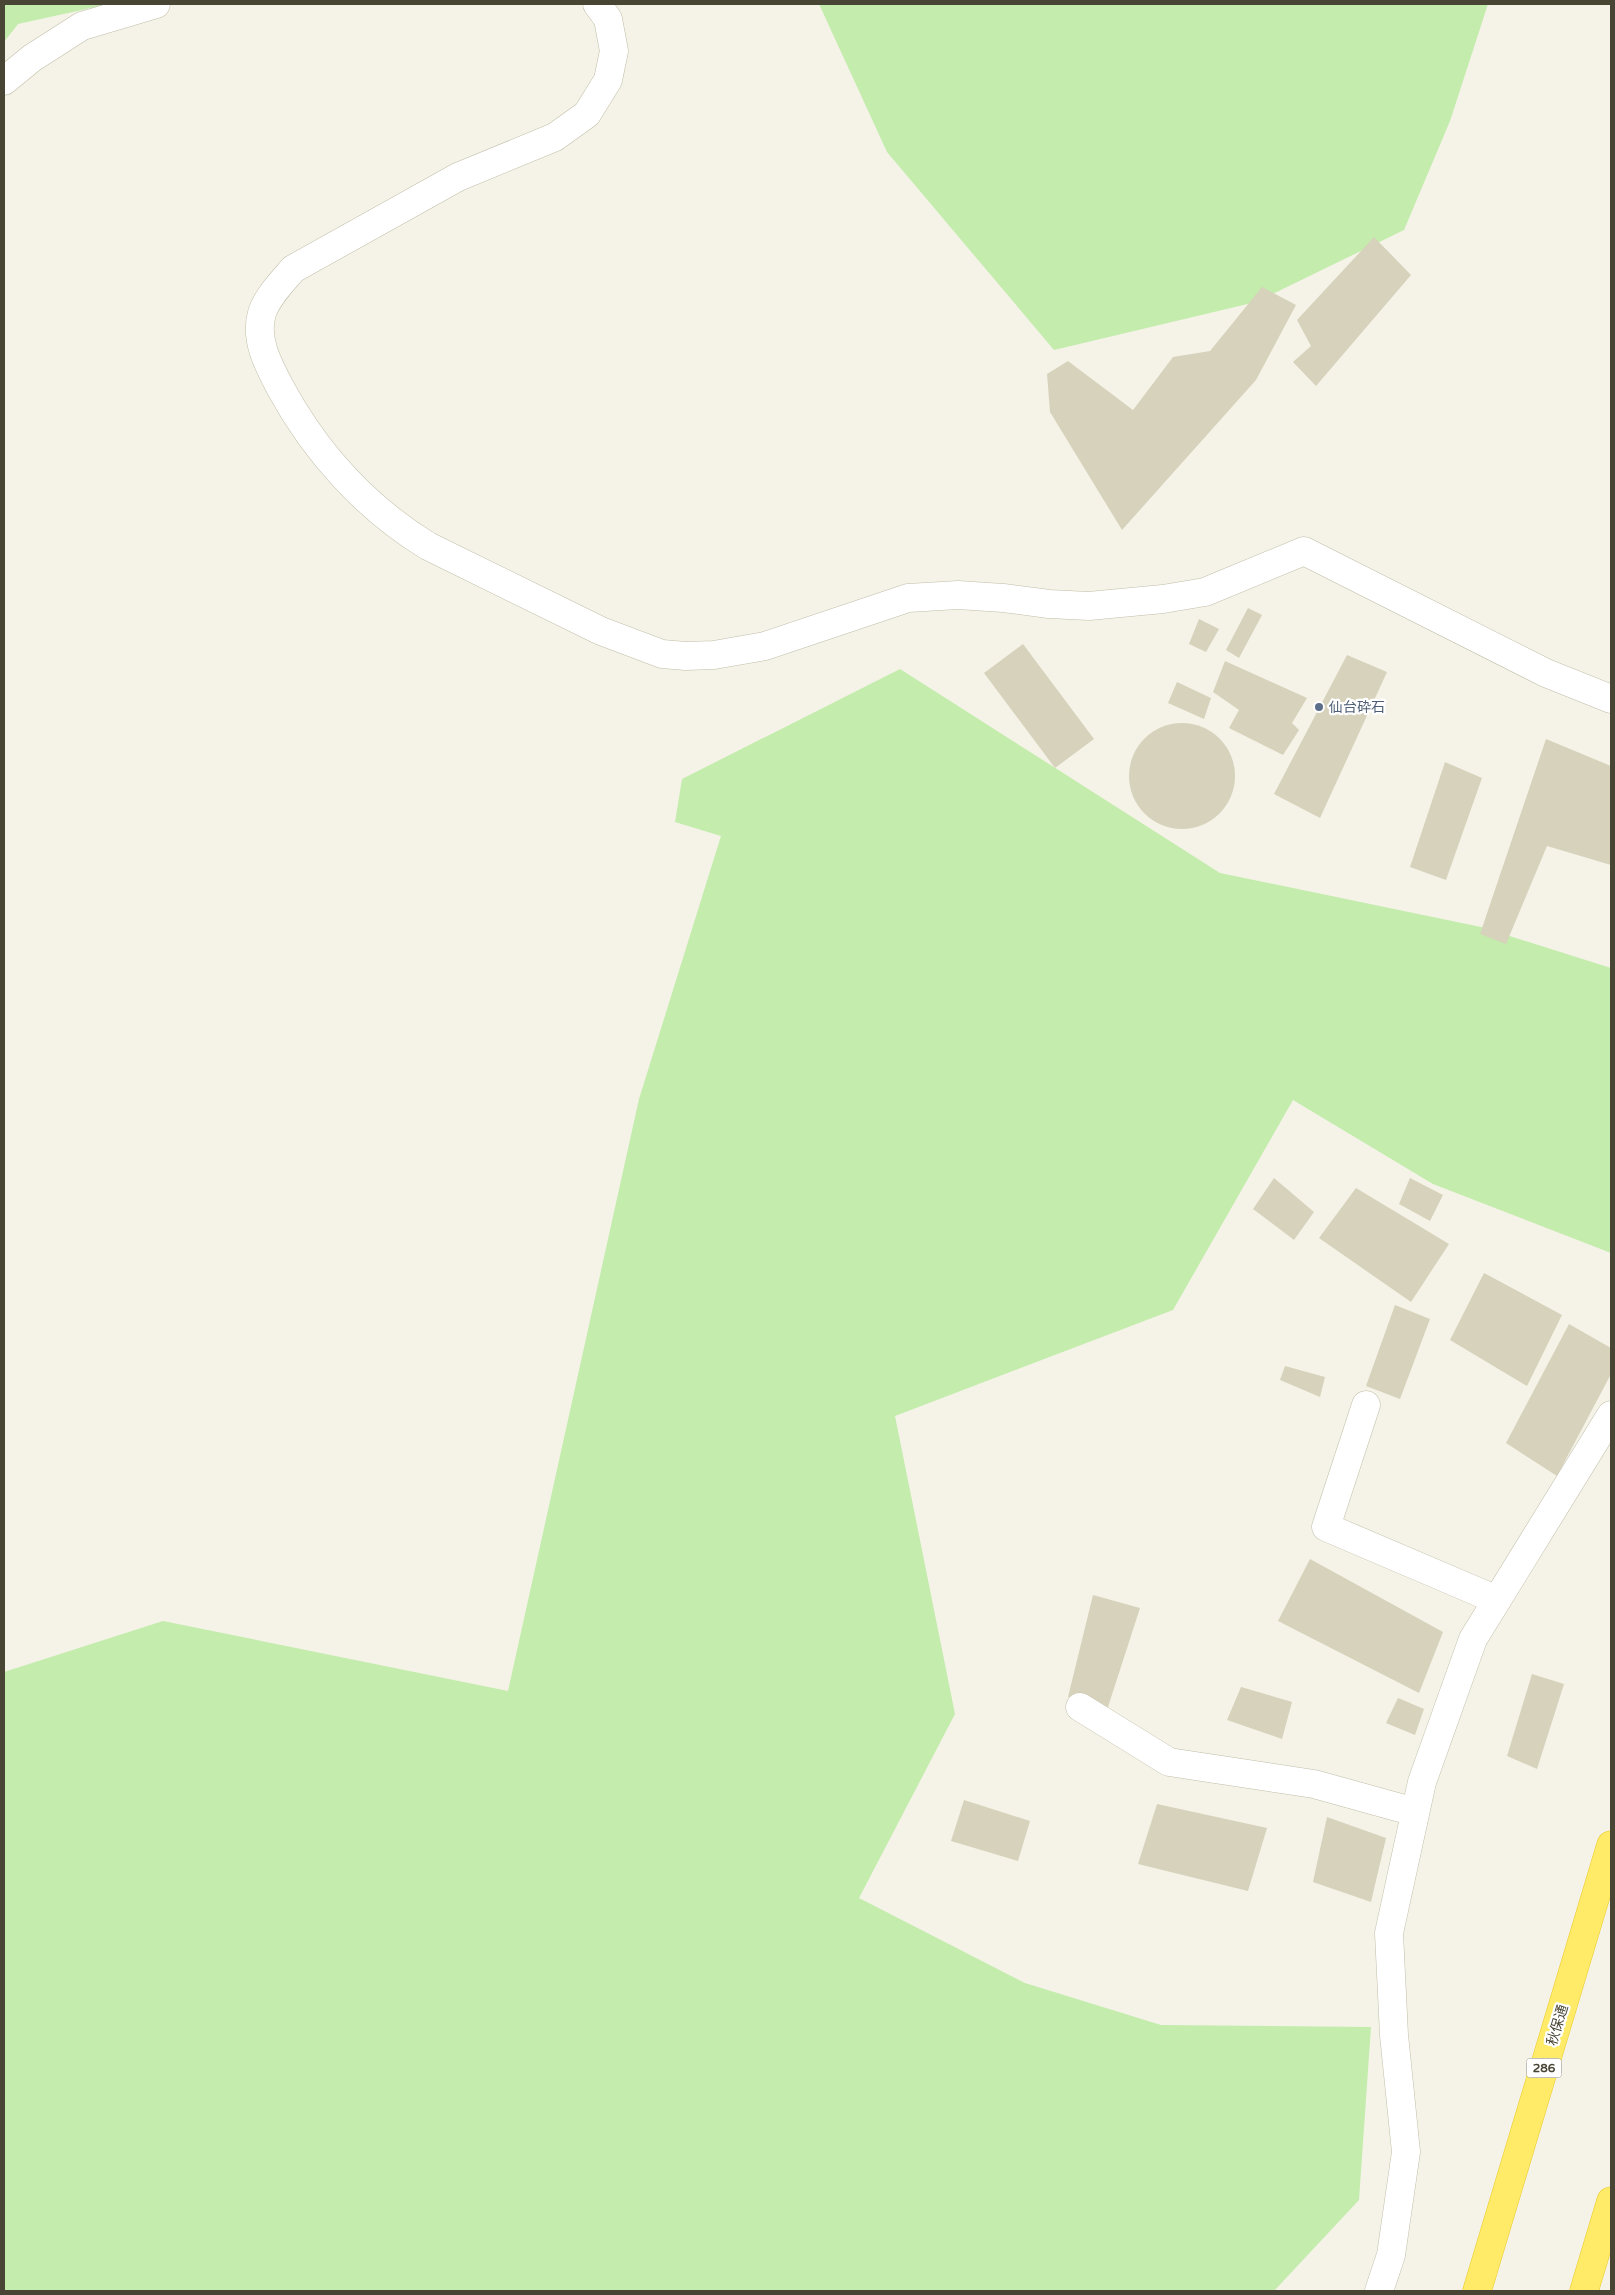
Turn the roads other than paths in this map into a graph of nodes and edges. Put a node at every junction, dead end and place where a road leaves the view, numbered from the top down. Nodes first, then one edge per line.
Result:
1 (156, 4) edge
2 (597, 4) edge
3 (4, 81) edge
4 (1611, 699) edge
5 (1366, 1405) dead end
6 (1611, 1415) edge
7 (1498, 1600) junction
8 (1080, 1707) dead end
9 (1416, 1812) junction
10 (1611, 1845) edge
11 (1611, 2201) edge
12 (1379, 2291) edge
13 (1478, 2291) edge
14 (1584, 2291) edge

1 - 3 street
2 - 4 street
5 - 7 street
6 - 7 street
7 - 9 street
8 - 9 street
9 - 12 street
10 - 13 highway, 秋保通 / 286
11 - 14 highway

